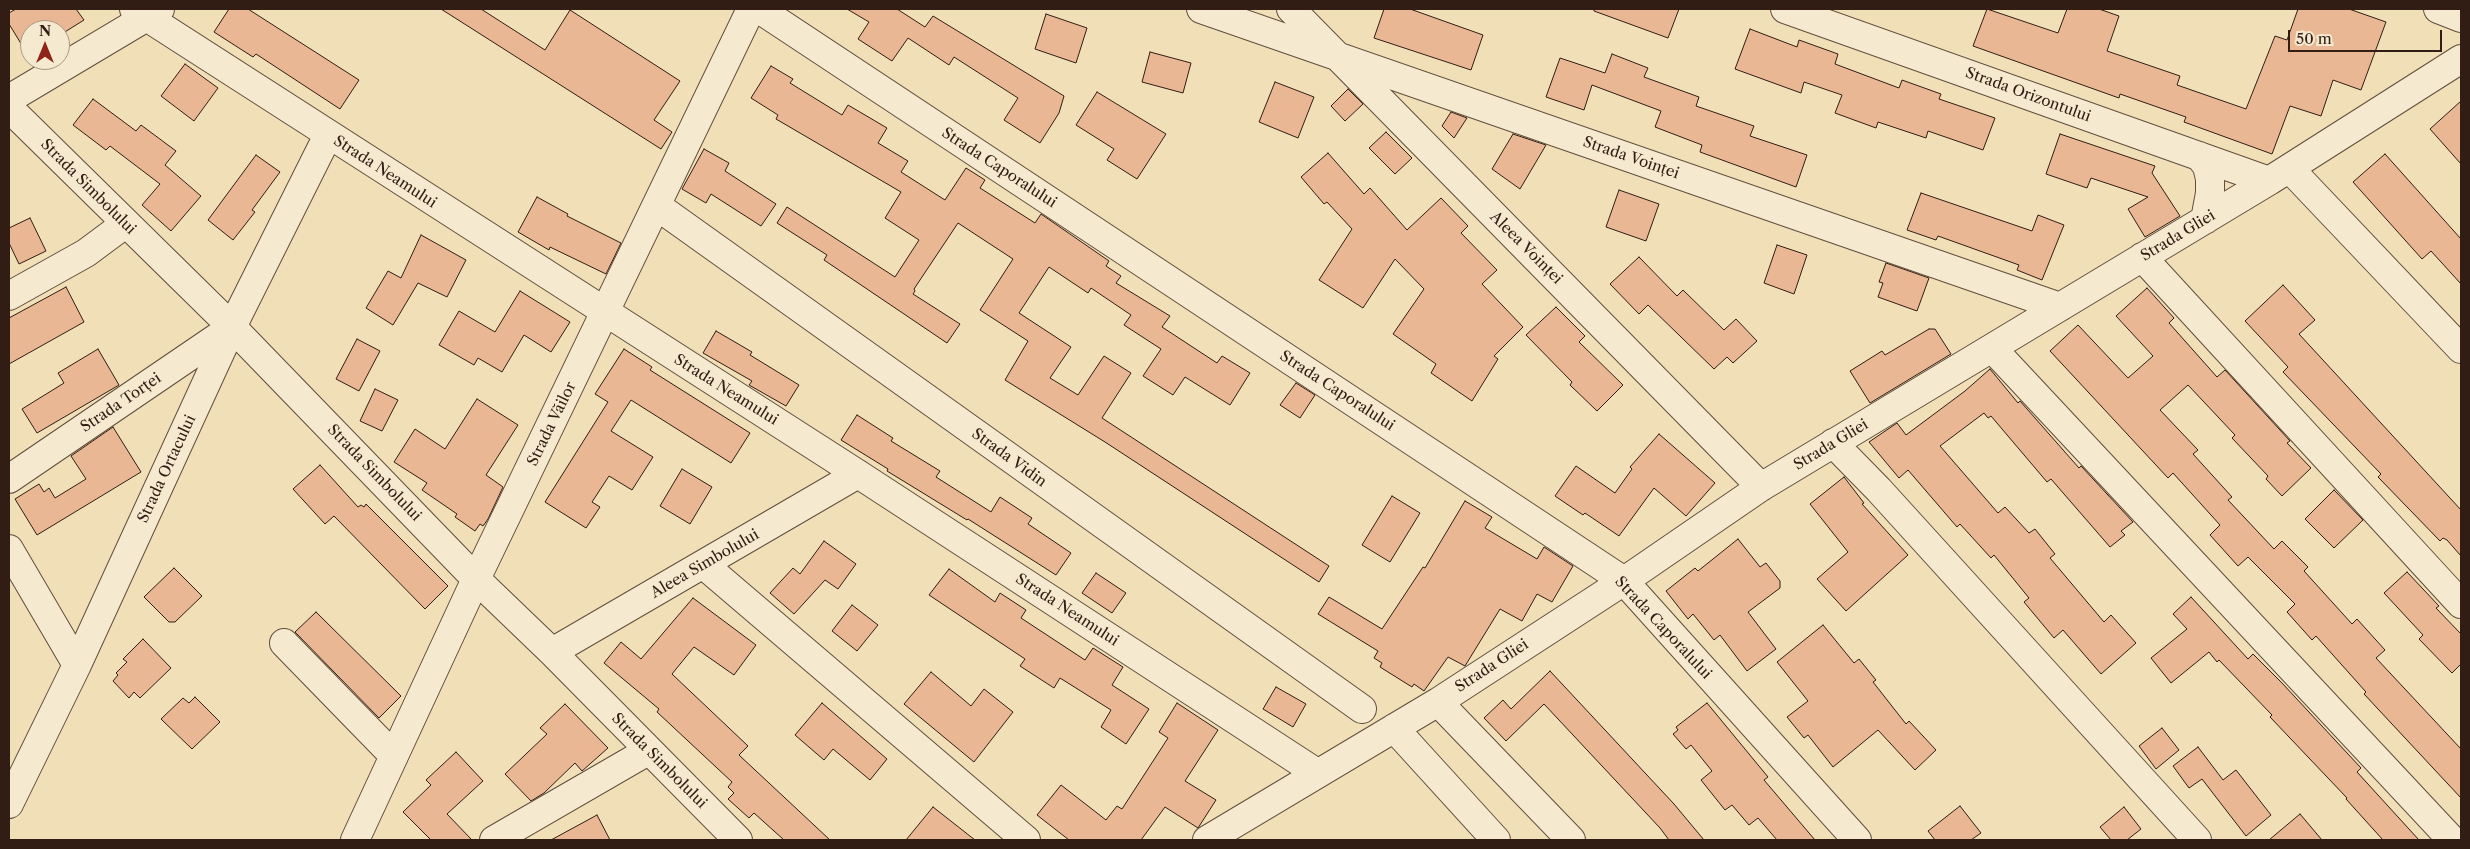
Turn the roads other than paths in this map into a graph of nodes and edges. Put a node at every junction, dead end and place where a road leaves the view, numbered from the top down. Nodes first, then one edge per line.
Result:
1 (751, 9) edge
2 (759, 9) edge
3 (1201, 9) edge
4 (1292, 9) edge
5 (1786, 9) edge
6 (2438, 9) edge
7 (148, 12) edge
8 (2461, 18) edge
9 (1337, 56) junction
10 (2459, 63) edge
11 (9, 99) edge
12 (9, 108) edge
13 (328, 135) junction
14 (2199, 156) junction
15 (2280, 175) junction
16 (657, 206) junction
17 (2205, 220) junction
18 (125, 224) junction
19 (2142, 257) junction
20 (9, 296) edge
21 (2060, 307) junction
22 (606, 314) junction
23 (232, 327) junction
24 (1992, 348) junction
25 (2461, 349) edge
26 (1833, 443) junction
27 (858, 474) junction
28 (9, 479) edge
29 (1761, 486) junction
30 (9, 549) edge
31 (704, 565) junction
32 (476, 579) junction
33 (1624, 581) junction
34 (2461, 604) edge
35 (284, 644) dead end
36 (552, 652) junction
37 (77, 665) junction
38 (1438, 702) junction
39 (1362, 710) dead end
40 (1394, 728) junction
41 (648, 750) junction
42 (394, 756) junction
43 (1318, 773) junction
44 (9, 804) edge
45 (355, 840) edge
46 (494, 840) edge
47 (738, 840) edge
48 (1026, 840) edge
49 (1207, 840) edge
50 (1496, 840) edge
51 (1571, 840) edge
52 (1857, 840) edge
53 (2197, 840) edge
54 (2452, 840) edge

1 - 16 street, Strada Văilor
2 - 33 street, Strada Caporalului
3 - 9 street, Strada Voinței
4 - 9 street, Aleea Voinței
5 - 14 street, Strada Orizontului
6 - 8 street
7 - 11 street
7 - 13 street, Strada Neamului
9 - 21 street, Strada Voinței
9 - 29 street, Aleea Voinței
10 - 15 street, Strada Gliei
12 - 18 street, Strada Simbolului
13 - 22 street, Strada Neamului
13 - 23 street, Strada Ortacului
14 - 15 street, Strada Orizontului
14 - 17 street
15 - 17 street, Strada Gliei
15 - 25 street
16 - 22 street, Strada Văilor
16 - 39 street, Strada Vidin
17 - 19 street, Strada Gliei
18 - 20 street
18 - 23 street, Strada Simbolului
19 - 21 street, Strada Gliei
19 - 34 street
21 - 24 street, Strada Gliei
22 - 27 street, Strada Neamului
22 - 32 street, Strada Văilor
23 - 28 street, Strada Torței
23 - 32 street, Strada Simbolului
23 - 37 street, Strada Ortacului
24 - 26 street, Strada Gliei
24 - 54 street
26 - 29 street, Strada Gliei
26 - 53 street
27 - 31 street, Aleea Simbolului
27 - 43 street, Strada Neamului
29 - 33 street, Strada Gliei
30 - 37 street
31 - 36 street, Aleea Simbolului
31 - 48 street
32 - 36 street, Strada Simbolului
32 - 42 street, Strada Văilor
33 - 38 street, Strada Gliei
33 - 52 street, Strada Caporalului
35 - 42 street
36 - 41 street, Strada Simbolului
37 - 44 street, Strada Ortacului
38 - 40 street, Strada Gliei
38 - 51 street
40 - 43 street, Strada Gliei
40 - 50 street
41 - 46 street
41 - 47 street, Strada Simbolului
42 - 45 street, Strada Văilor
43 - 49 street, Strada Gliei

